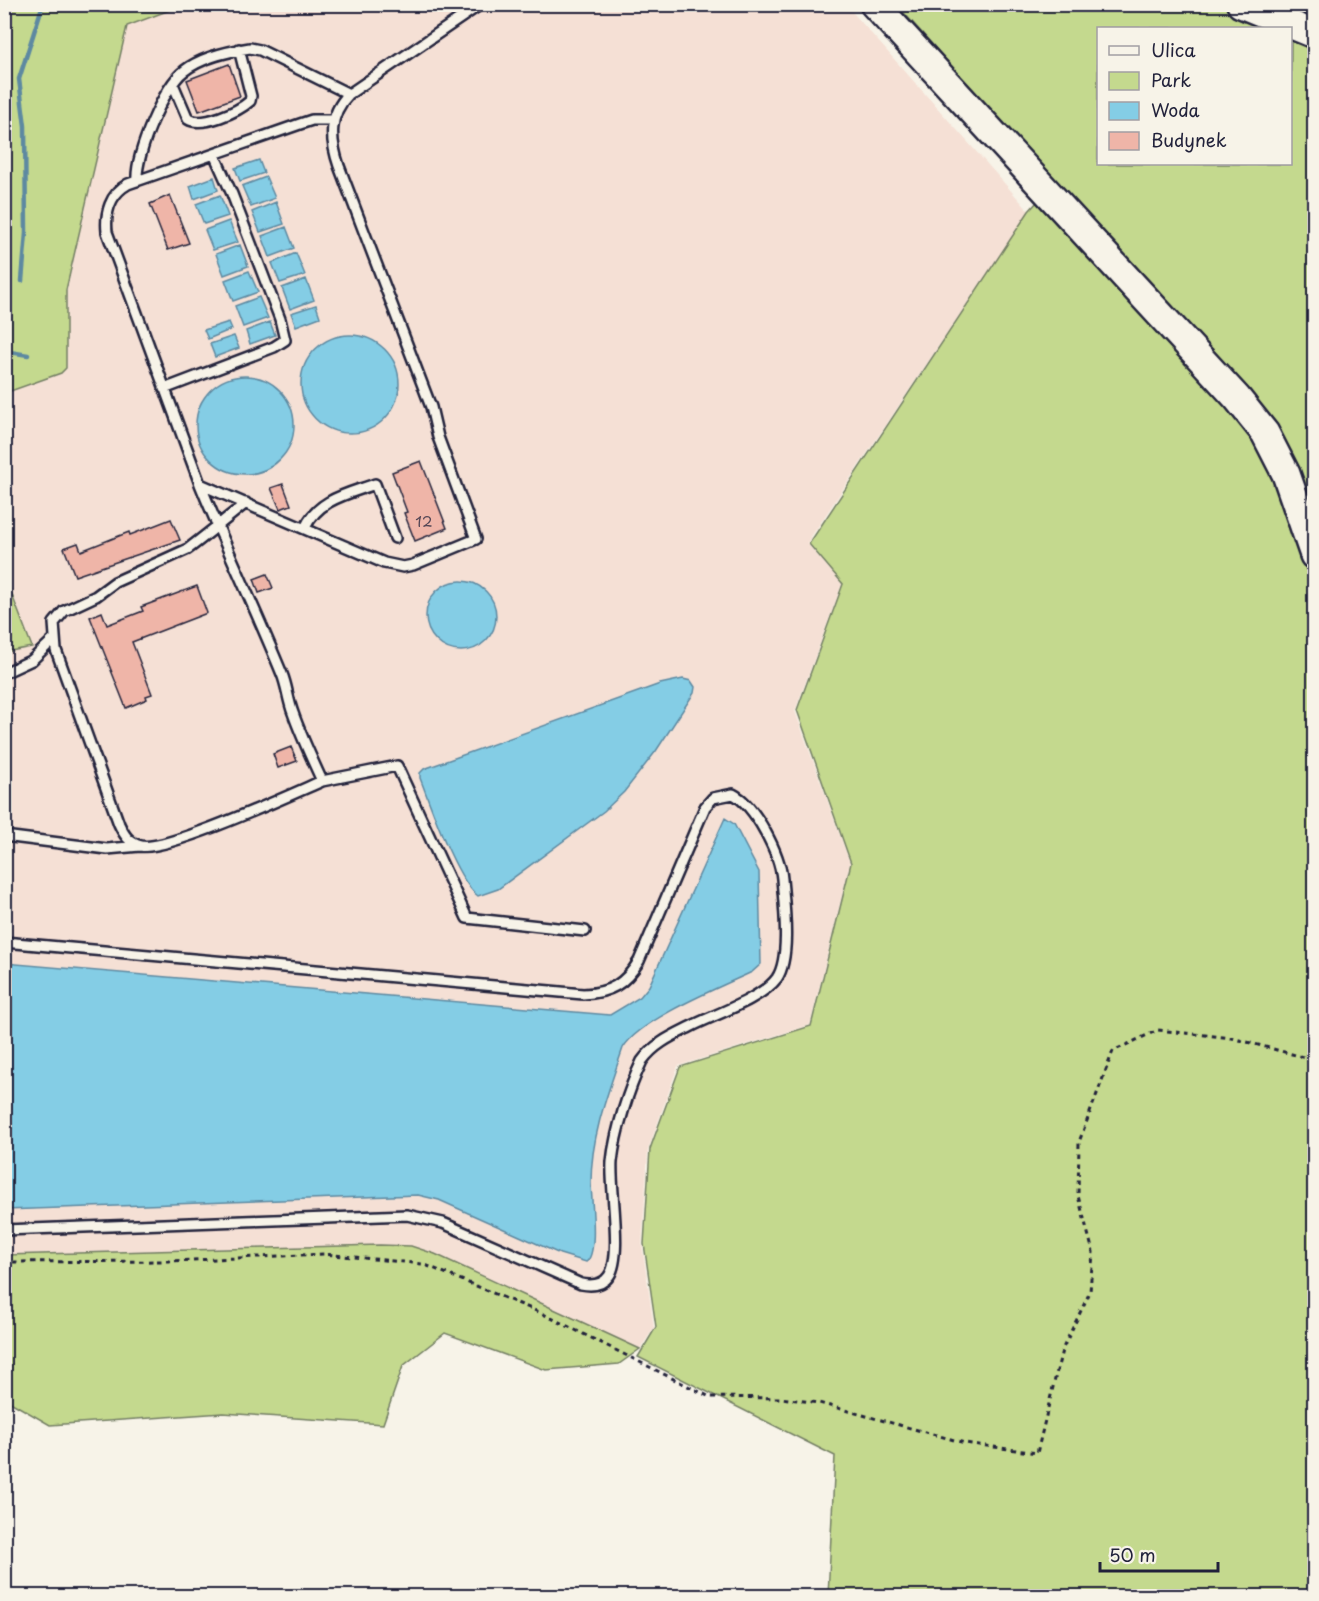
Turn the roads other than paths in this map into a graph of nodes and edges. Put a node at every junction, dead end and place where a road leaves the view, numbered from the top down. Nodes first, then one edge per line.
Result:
1 (481, 4) edge
2 (874, 4) edge
3 (1241, 4) edge
4 (1314, 34) edge
5 (239, 50) junction
6 (173, 84) junction
7 (349, 94) junction
8 (333, 120) junction
9 (214, 154) junction
10 (137, 181) junction
11 (164, 389) junction
12 (200, 484) junction
13 (246, 503) junction
14 (217, 526) junction
15 (305, 528) junction
16 (395, 538) dead end
17 (1314, 555) edge
18 (53, 640) junction
19 (4, 673) edge
20 (322, 781) junction
21 (4, 836) edge
22 (140, 846) junction
23 (585, 931) dead end
24 (4, 942) edge
25 (4, 1230) edge

1 - 7 lane
2 - 17 street
3 - 4 street
5 - 6 lane
5 - 6 lane
5 - 7 lane
6 - 10 lane
7 - 8 lane
8 - 9 lane
8 - 15 lane
9 - 10 lane
9 - 11 lane
10 - 11 lane
11 - 12 lane
12 - 13 lane
12 - 14 lane
13 - 14 lane
13 - 15 lane
14 - 18 lane
14 - 20 lane
15 - 16 lane
18 - 19 lane
18 - 22 lane
20 - 22 lane
20 - 23 lane
21 - 22 lane
24 - 25 lane

